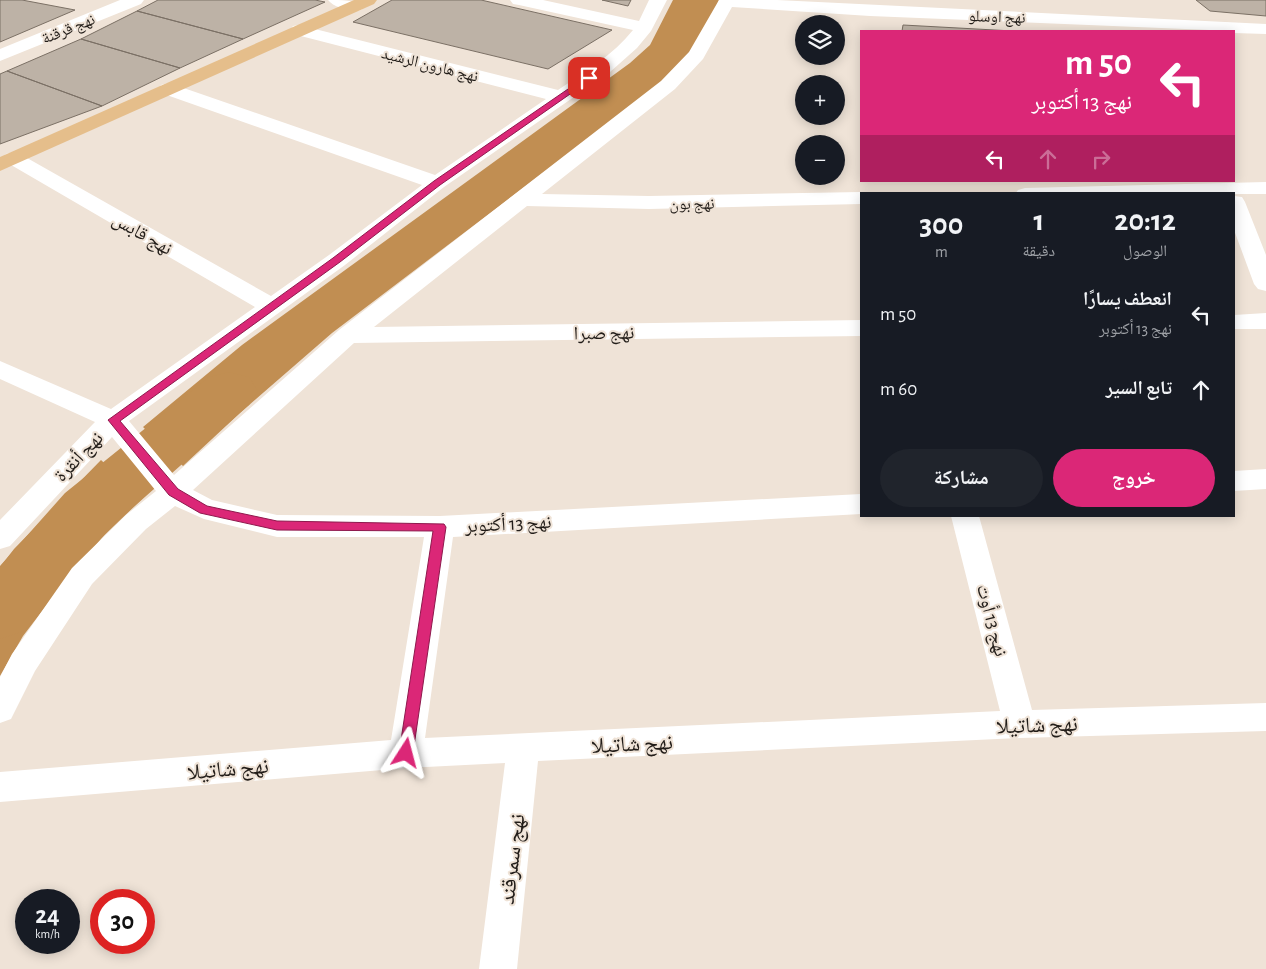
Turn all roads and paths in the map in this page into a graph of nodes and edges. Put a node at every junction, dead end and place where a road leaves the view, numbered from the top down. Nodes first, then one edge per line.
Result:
1 (95, 0) edge
2 (520, 0) edge
3 (658, 0) edge
4 (728, 1) edge
5 (130, 2) edge
6 (354, 2) edge
7 (928, 7) edge
8 (1153, 20) edge
9 (645, 28) junction
10 (1266, 29) edge
11 (299, 30) junction
12 (0, 56) edge
13 (168, 89) junction
14 (562, 97) junction
15 (7, 162) edge
16 (437, 183) junction
17 (1266, 188) edge
18 (1229, 191) edge
19 (1161, 192) edge
20 (860, 198) edge
21 (522, 199) junction
22 (1235, 206) edge
23 (1266, 284) edge
24 (272, 307) junction
25 (1266, 321) edge
26 (1235, 322) edge
27 (860, 328) edge
28 (348, 335) junction
29 (0, 369) edge
30 (120, 428) junction
31 (1266, 479) edge
32 (1235, 481) edge
33 (169, 487) junction
34 (860, 504) edge
35 (965, 517) edge
36 (440, 527) junction
37 (0, 538) edge
38 (0, 709) edge
39 (1266, 716) edge
40 (1020, 724) junction
41 (523, 748) junction
42 (406, 753) junction
43 (0, 787) edge
44 (498, 969) edge

1 - 5 street
2 - 9 street
3 - 9 street, نهج أنقرة
4 - 7 street, نهج اوسلو
4 - 21 street
5 - 12 street, نهج قرقنة
6 - 11 main road
7 - 8 street, نهج اوسلو
8 - 10 street, نهج اوسلو
9 - 14 street, نهج أنقرة
11 - 13 main road
11 - 14 street, نهج هارون الرشيد
13 - 15 main road
13 - 16 street
14 - 16 street, نهج أنقرة
15 - 24 street, نهج قابس
16 - 24 street, نهج أنقرة
17 - 18 street
18 - 19 street
20 - 21 street, نهج بون
21 - 28 street
22 - 23 street
24 - 30 street, نهج أنقرة
25 - 26 street
27 - 28 street, نهج صبرا
28 - 33 street
29 - 30 street
30 - 33 street
30 - 37 street, نهج أنقرة
31 - 32 street
33 - 36 street, نهج 13 أكتوبر
33 - 38 street
34 - 36 street, نهج 13 أكتوبر
35 - 40 street, نهج 13 أوت
36 - 42 street
39 - 40 street, نهج شاتيلا
40 - 41 street, نهج شاتيلا
41 - 42 street, نهج شاتيلا
41 - 44 street, نهج سمرقند
42 - 43 street, نهج شاتيلا

